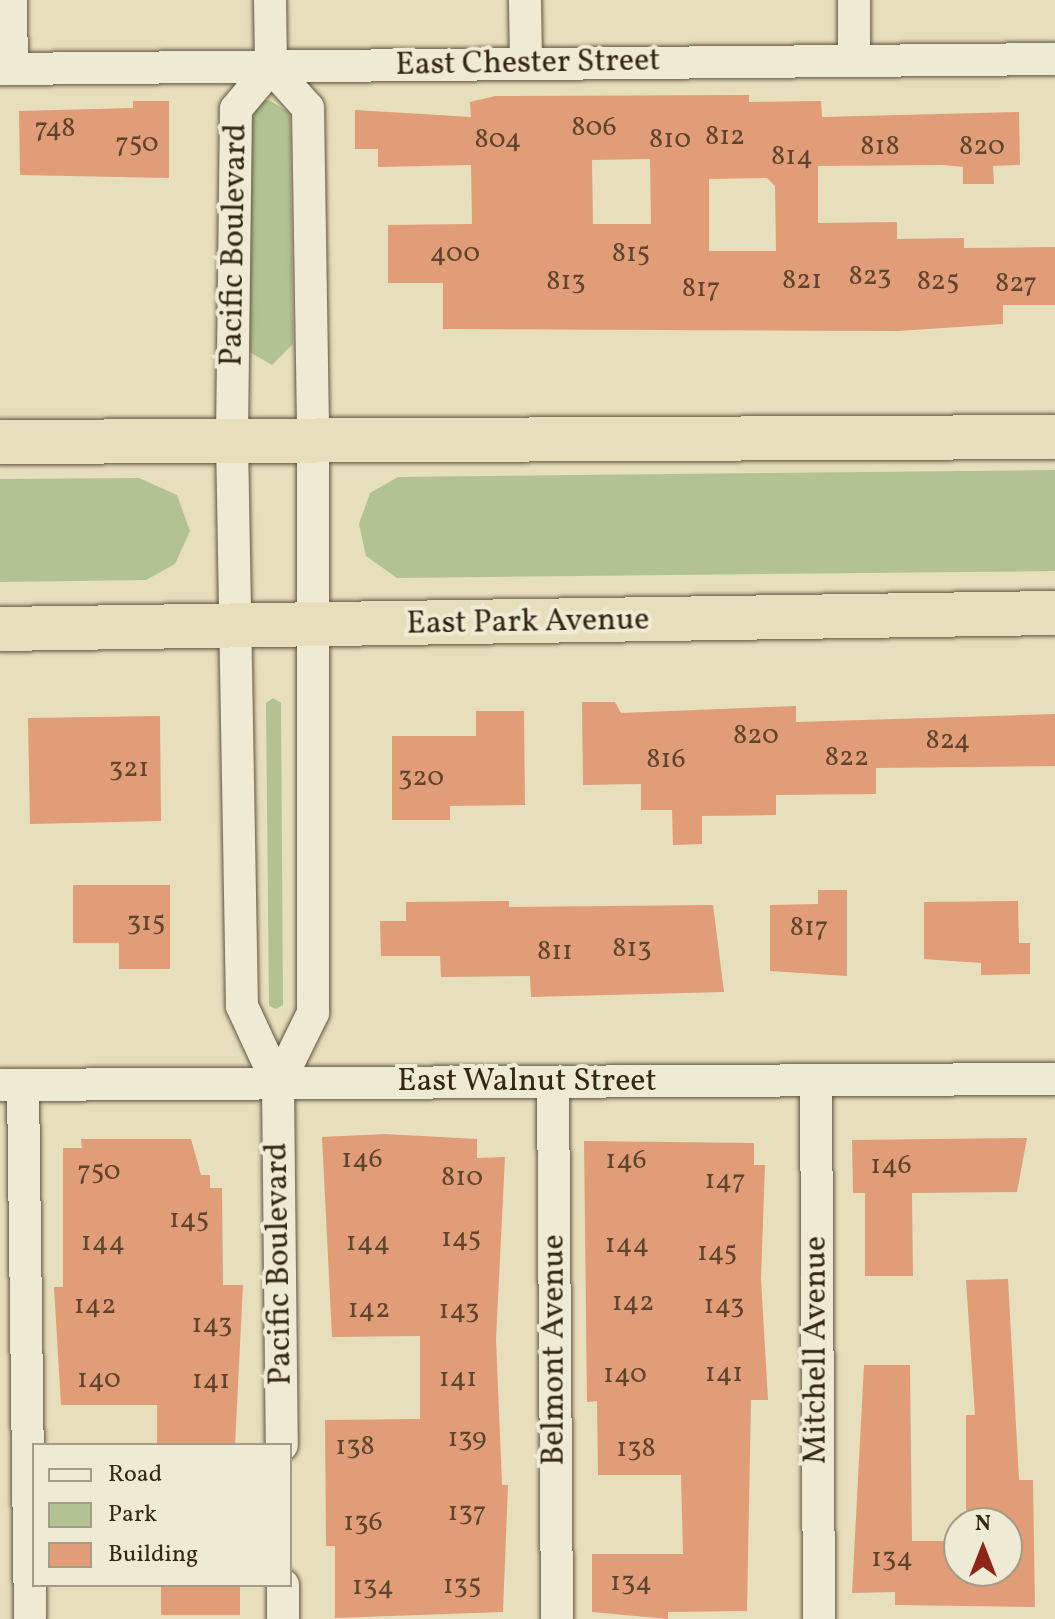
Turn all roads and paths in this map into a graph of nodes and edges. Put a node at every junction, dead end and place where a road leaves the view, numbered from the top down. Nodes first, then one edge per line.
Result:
1 (11, 0) edge
2 (270, 0) edge
3 (525, 0) edge
4 (854, 0) edge
5 (1055, 59) edge
6 (854, 60) junction
7 (526, 64) junction
8 (271, 67) junction
9 (6, 69) edge
10 (1055, 437) edge
11 (313, 439) junction
12 (232, 440) junction
13 (0, 442) edge
14 (1055, 613) edge
15 (234, 628) junction
16 (310, 628) junction
17 (0, 629) edge
18 (1055, 1079) edge
19 (816, 1080) junction
20 (553, 1082) junction
21 (278, 1084) junction
22 (12, 1085) edge
23 (282, 1443) edge
24 (283, 1587) edge
25 (30, 1619) edge
26 (283, 1619) edge
27 (557, 1619) edge
28 (819, 1619) edge

1 - 9 street
2 - 8 street
3 - 7 street
4 - 6 street
5 - 6 street, East Chester Street
6 - 7 street, East Chester Street
7 - 8 street, East Chester Street
8 - 9 street, East Chester Street
8 - 11 street, Pacific Boulevard
8 - 12 street, Pacific Boulevard
10 - 11 highway
11 - 12 highway
11 - 16 street, Pacific Boulevard
12 - 13 highway
12 - 15 street, Pacific Boulevard
14 - 16 highway, East Park Avenue
15 - 16 highway, East Park Avenue
15 - 17 highway, East Park Avenue
15 - 21 street, Pacific Boulevard
16 - 21 street, Pacific Boulevard
18 - 19 street, East Walnut Street
19 - 20 street, East Walnut Street
19 - 28 street, Mitchell Avenue
20 - 21 street, East Walnut Street
20 - 27 street, Belmont Avenue
21 - 22 street, East Walnut Street
21 - 23 street, Pacific Boulevard
22 - 25 street
24 - 26 street

